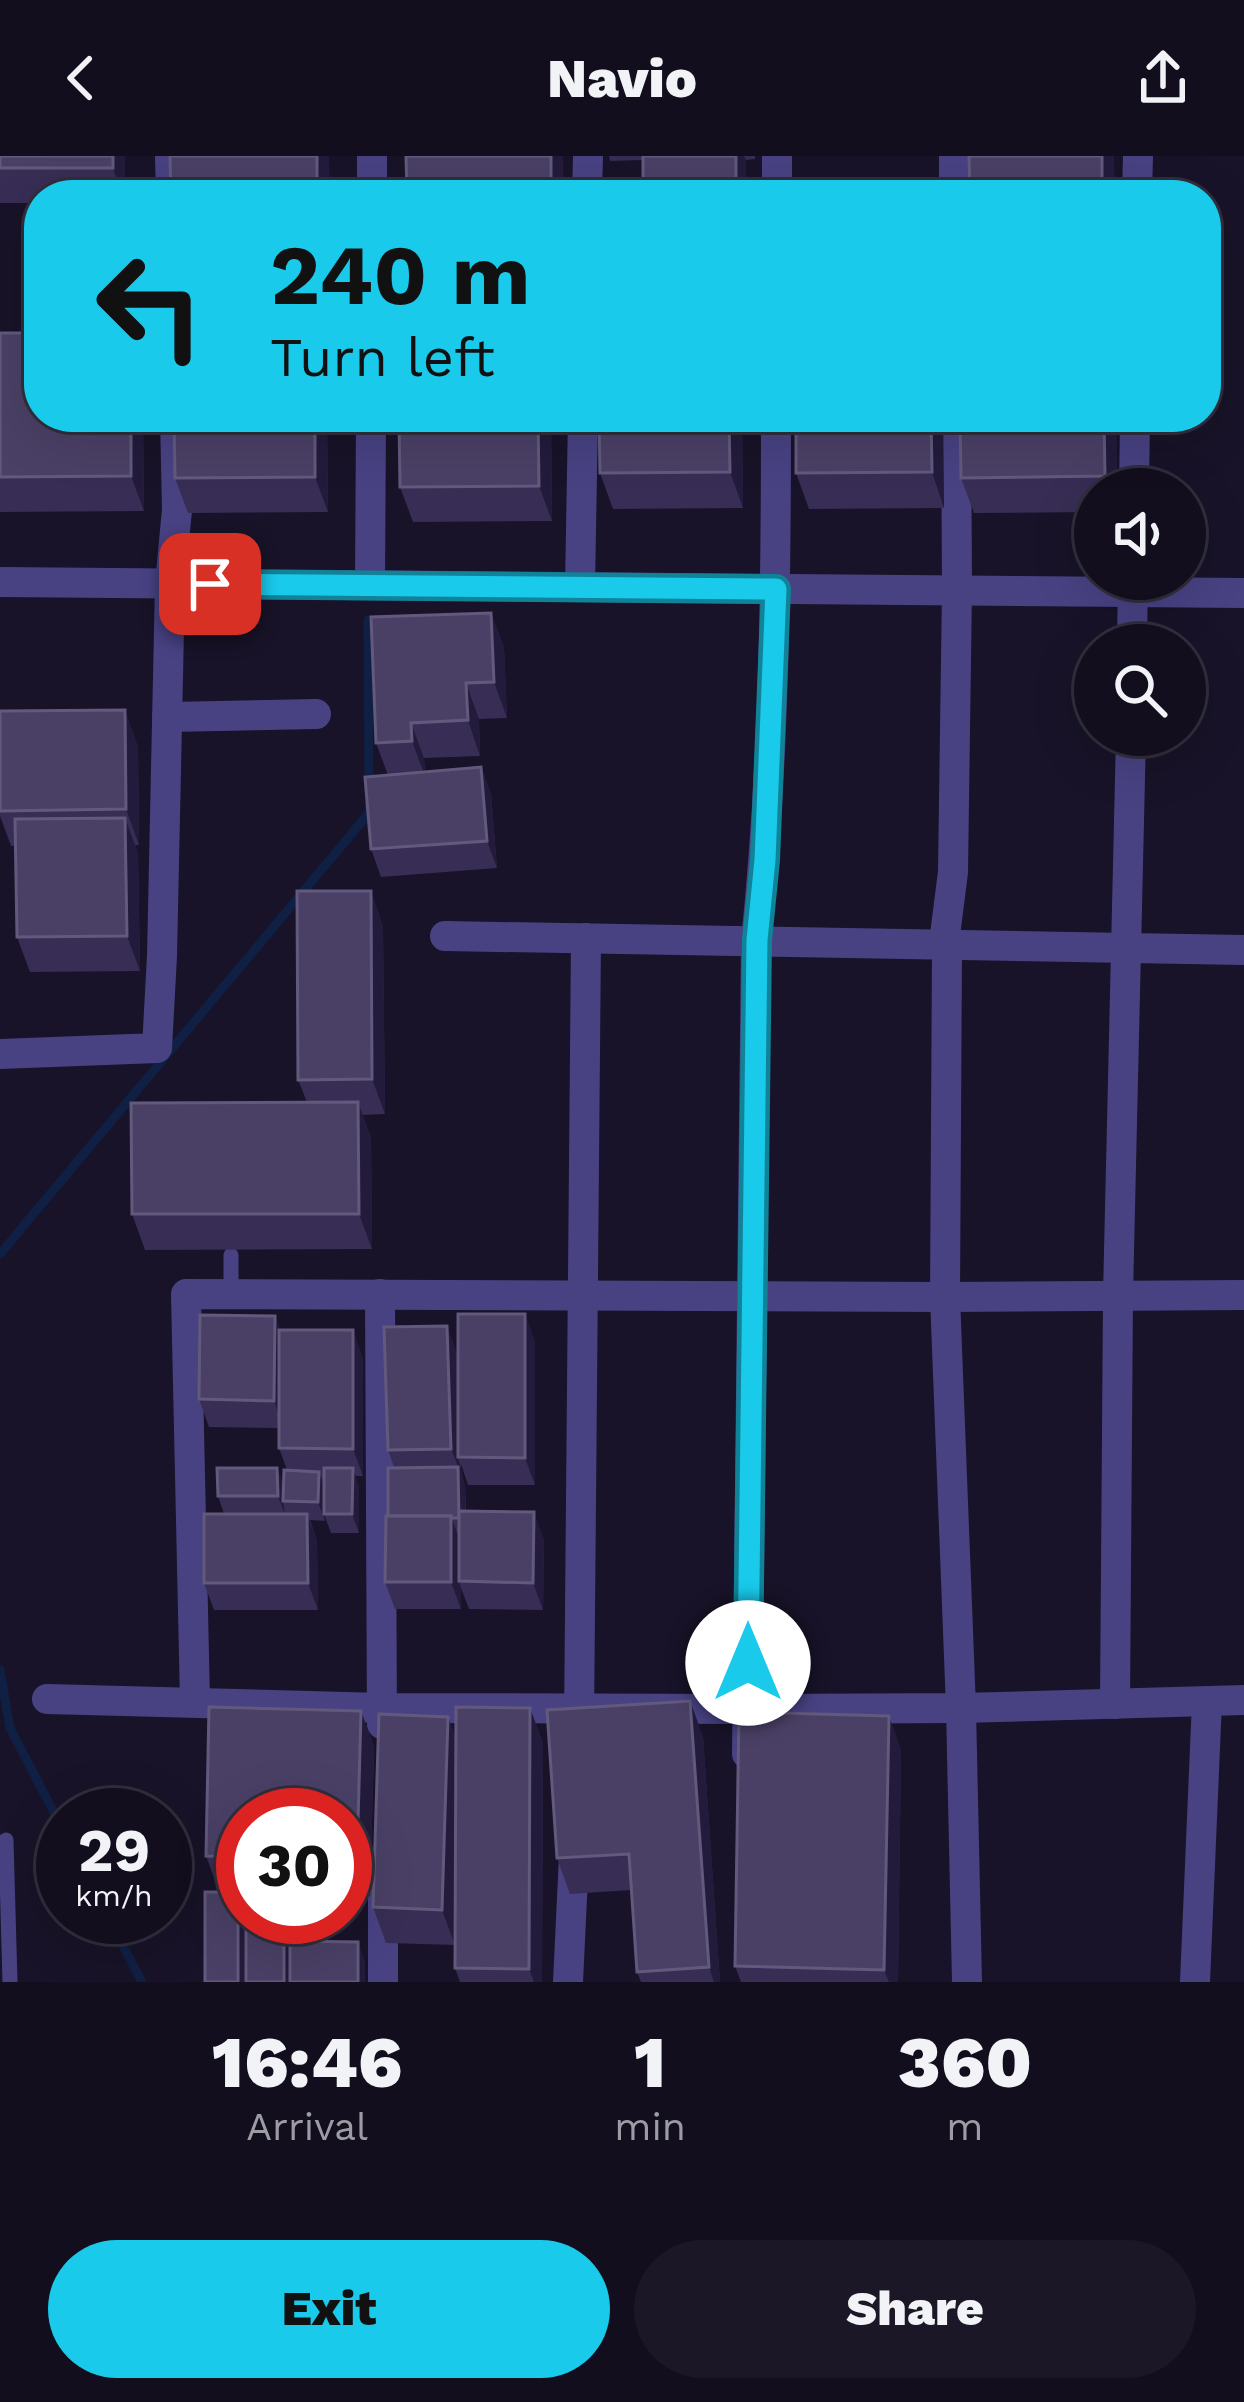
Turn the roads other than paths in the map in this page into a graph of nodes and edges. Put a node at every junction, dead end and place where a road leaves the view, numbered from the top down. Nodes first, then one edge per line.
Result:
1 (175, 432) edge
2 (371, 432) edge
3 (583, 432) edge
4 (776, 432) edge
5 (956, 432) edge
6 (1135, 432) edge
7 (1134, 468) edge
8 (0, 582) edge
9 (170, 584) junction
10 (370, 585) junction
11 (580, 586) junction
12 (1074, 586) edge
13 (776, 589) junction
14 (957, 589) junction
15 (1206, 590) edge
16 (1244, 593) edge
17 (316, 714) dead end
18 (167, 717) junction
19 (1131, 756) edge
20 (445, 936) dead end
21 (586, 938) junction
22 (757, 940) junction
23 (944, 943) junction
24 (1127, 946) junction
25 (1244, 950) edge
26 (0, 1054) edge
27 (231, 1255) dead end
28 (231, 1294) junction
29 (380, 1294) junction
30 (581, 1294) junction
31 (752, 1295) junction
32 (1118, 1295) junction
33 (1244, 1295) edge
34 (944, 1297) junction
35 (46, 1699) dead end
36 (1244, 1700) edge
37 (195, 1701) junction
38 (1207, 1701) junction
39 (1115, 1704) junction
40 (382, 1708) junction
41 (580, 1708) junction
42 (961, 1708) junction
43 (747, 1709) junction
44 (382, 1754) edge
45 (578, 1754) edge
46 (746, 1777) edge
47 (575, 1822) edge
48 (6, 1840) dead end
49 (383, 1868) edge
50 (10, 1982) edge
51 (383, 1982) edge
52 (568, 1982) edge
53 (967, 1982) edge
54 (1195, 1982) edge

1 - 9 street
2 - 10 street
3 - 11 street
4 - 13 street
5 - 14 street
6 - 7 street
8 - 9 street
9 - 10 street
9 - 18 street
10 - 11 street
11 - 13 street
12 - 14 street
13 - 14 street
13 - 22 street
14 - 23 street
15 - 16 street
17 - 18 street
18 - 26 street
19 - 24 street
20 - 21 street
21 - 22 street
21 - 30 street
22 - 23 street
22 - 31 street
23 - 24 street
23 - 34 street
24 - 25 street
24 - 32 street
27 - 28 lane
28 - 29 street
28 - 37 street
29 - 30 street
29 - 40 street
30 - 31 street
30 - 41 street
31 - 34 street
31 - 43 street
32 - 33 street
32 - 34 street
32 - 39 street
34 - 42 street
35 - 37 street
36 - 38 street
37 - 40 street
38 - 39 street
38 - 54 street
39 - 42 street
40 - 41 street
40 - 44 street
41 - 43 street
41 - 45 street
42 - 43 street
42 - 53 street
43 - 46 street
47 - 52 street
48 - 50 lane
49 - 51 street

